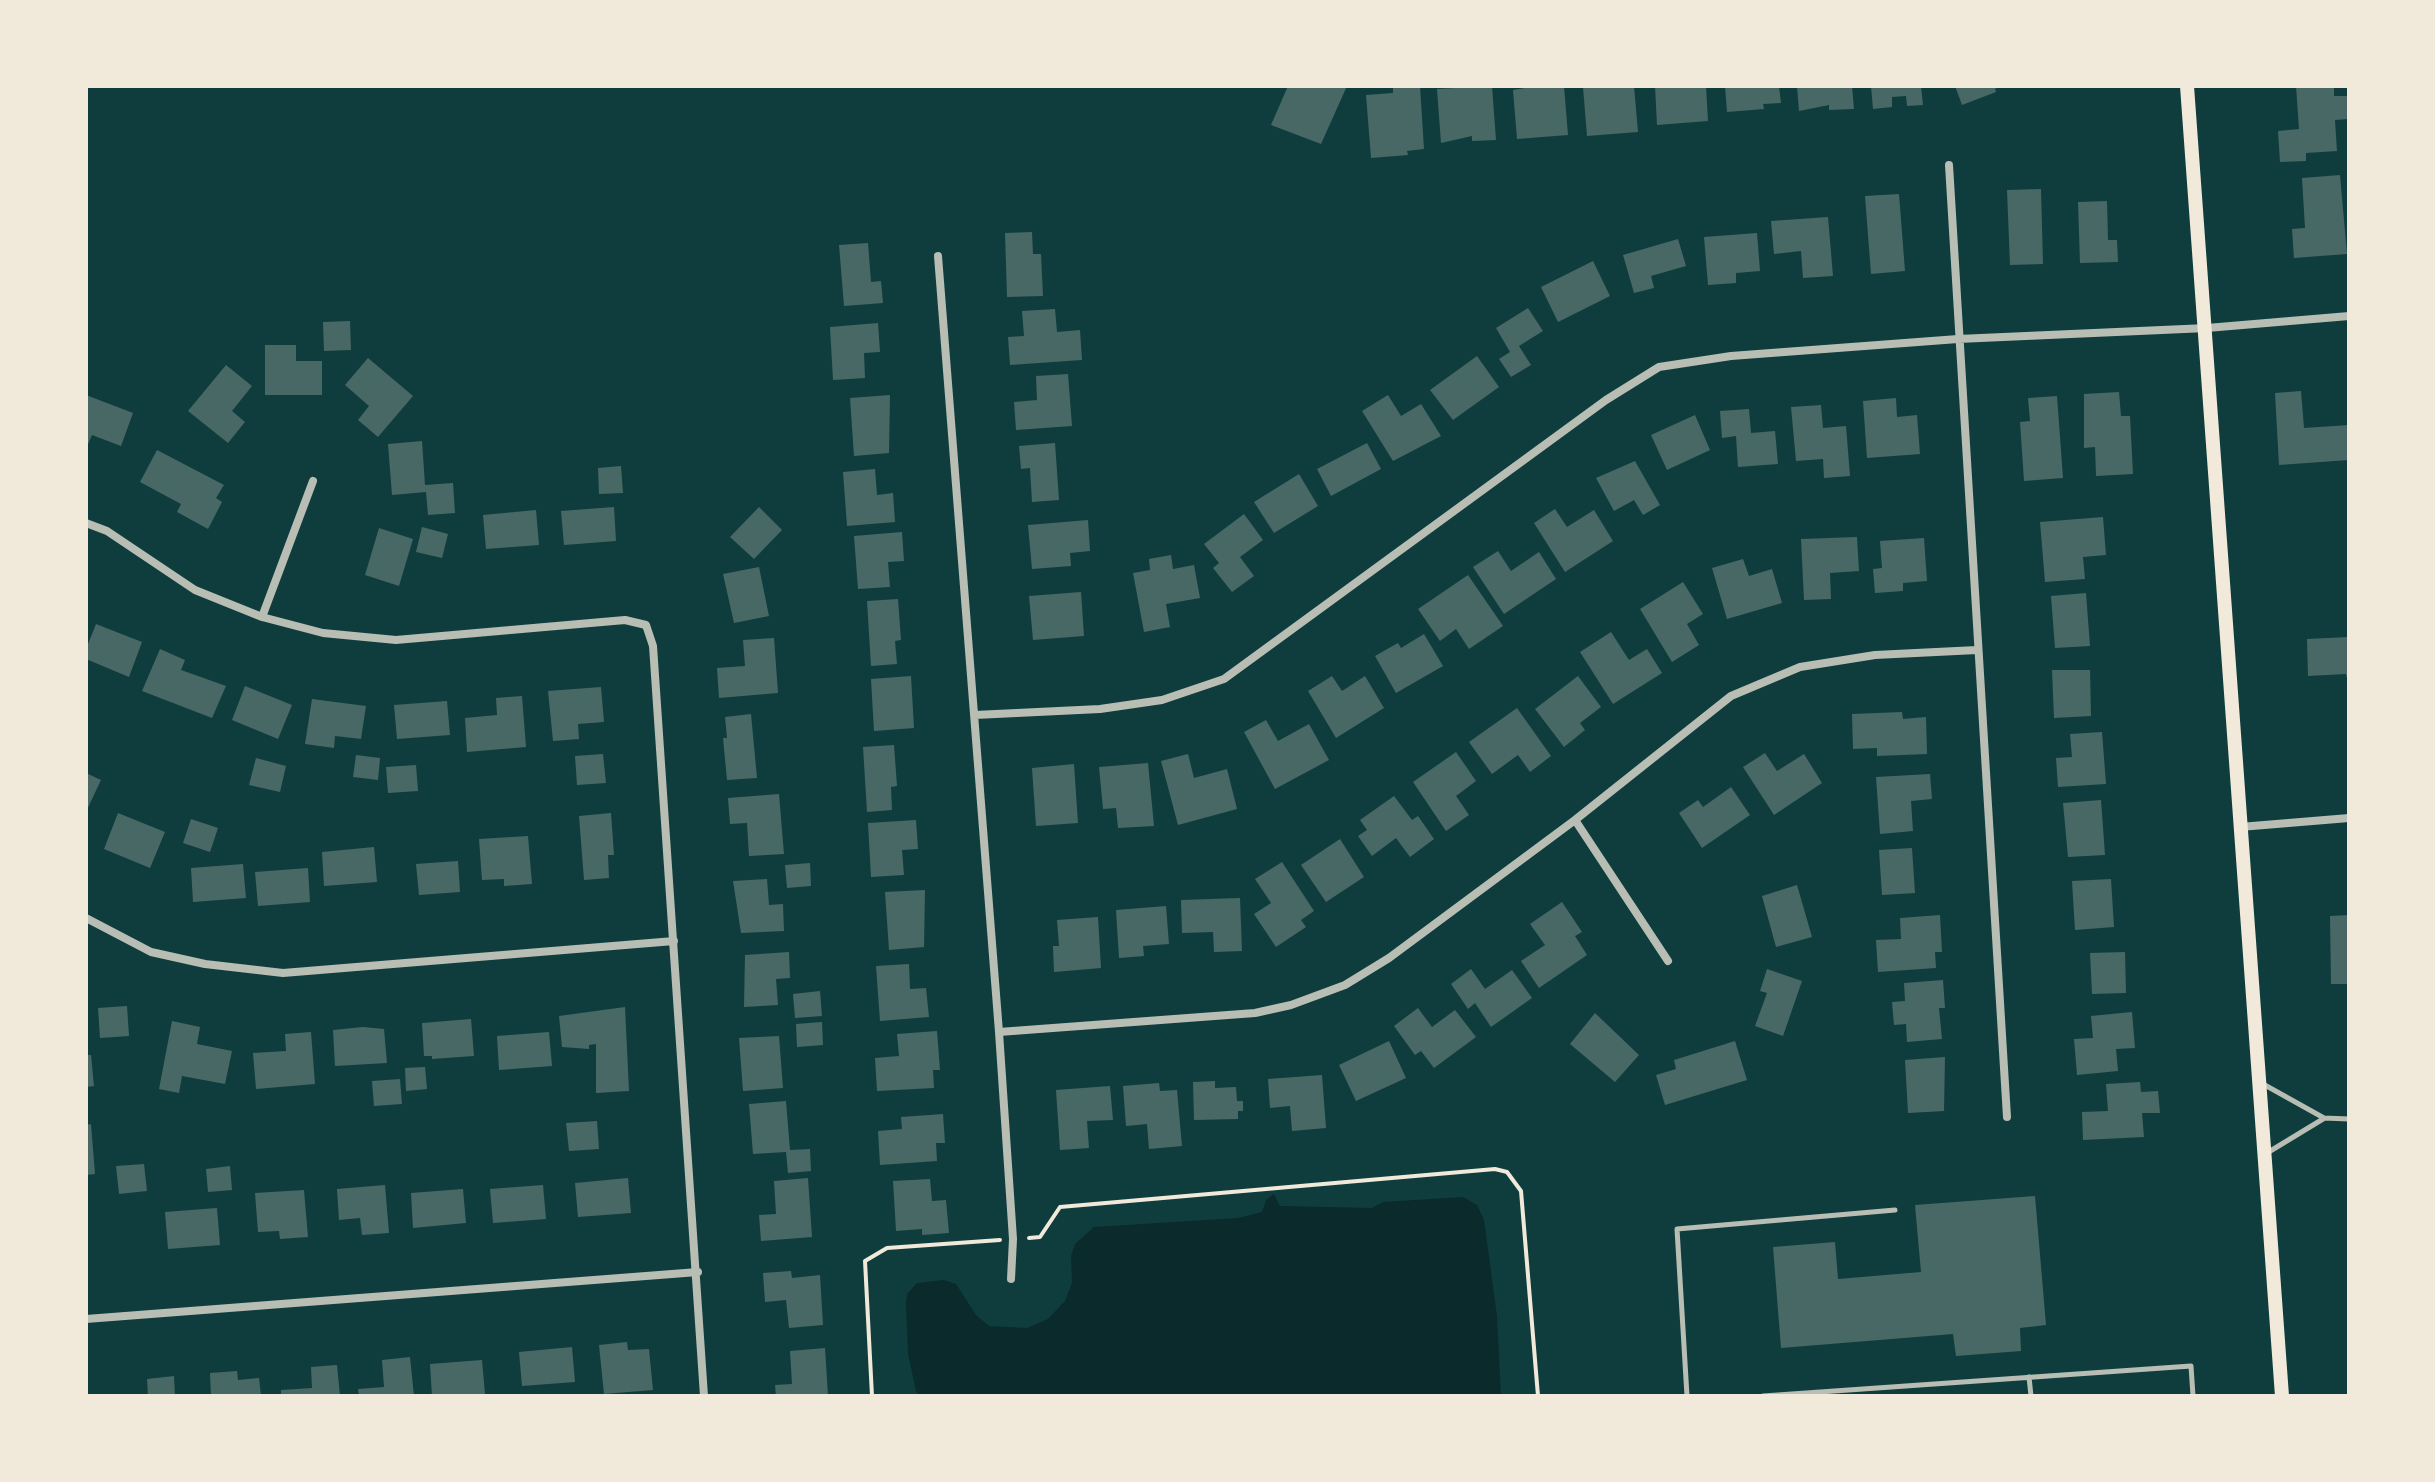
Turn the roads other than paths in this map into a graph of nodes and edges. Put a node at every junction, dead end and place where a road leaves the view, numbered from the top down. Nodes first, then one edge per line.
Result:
1 (2187, 86) edge
2 (1949, 165) dead end
3 (938, 256) dead end
4 (2349, 316) edge
5 (2207, 328) junction
6 (1958, 339) junction
7 (313, 481) dead end
8 (86, 523) edge
9 (262, 617) junction
10 (1977, 650) junction
11 (975, 715) junction
12 (2349, 818) edge
13 (1575, 820) junction
14 (2240, 827) junction
15 (86, 918) edge
16 (674, 941) junction
17 (1668, 961) dead end
18 (999, 1032) junction
19 (2258, 1081) junction
20 (2007, 1117) dead end
21 (2324, 1118) junction
22 (2349, 1119) edge
23 (2263, 1155) junction
24 (1895, 1210) dead end
25 (698, 1272) junction
26 (1011, 1279) dead end
27 (86, 1319) edge
28 (2029, 1377) junction
29 (704, 1396) edge
30 (1687, 1396) edge
31 (1763, 1396) edge
32 (2031, 1396) edge
33 (2193, 1396) edge
34 (2282, 1396) edge

1 - 5 main road
2 - 6 street
3 - 11 street
4 - 5 street
5 - 6 street
5 - 14 main road
6 - 10 street
6 - 11 street
7 - 9 street
8 - 9 street
9 - 16 street
10 - 13 street
10 - 20 street
11 - 18 street
12 - 14 street
13 - 17 street
13 - 18 street
14 - 19 main road
15 - 16 street
16 - 25 street
18 - 26 street
19 - 21 lane
19 - 23 main road
21 - 22 lane
21 - 23 lane
23 - 34 main road
24 - 30 lane
25 - 27 street
25 - 29 street
28 - 31 lane
28 - 32 lane
28 - 33 lane

